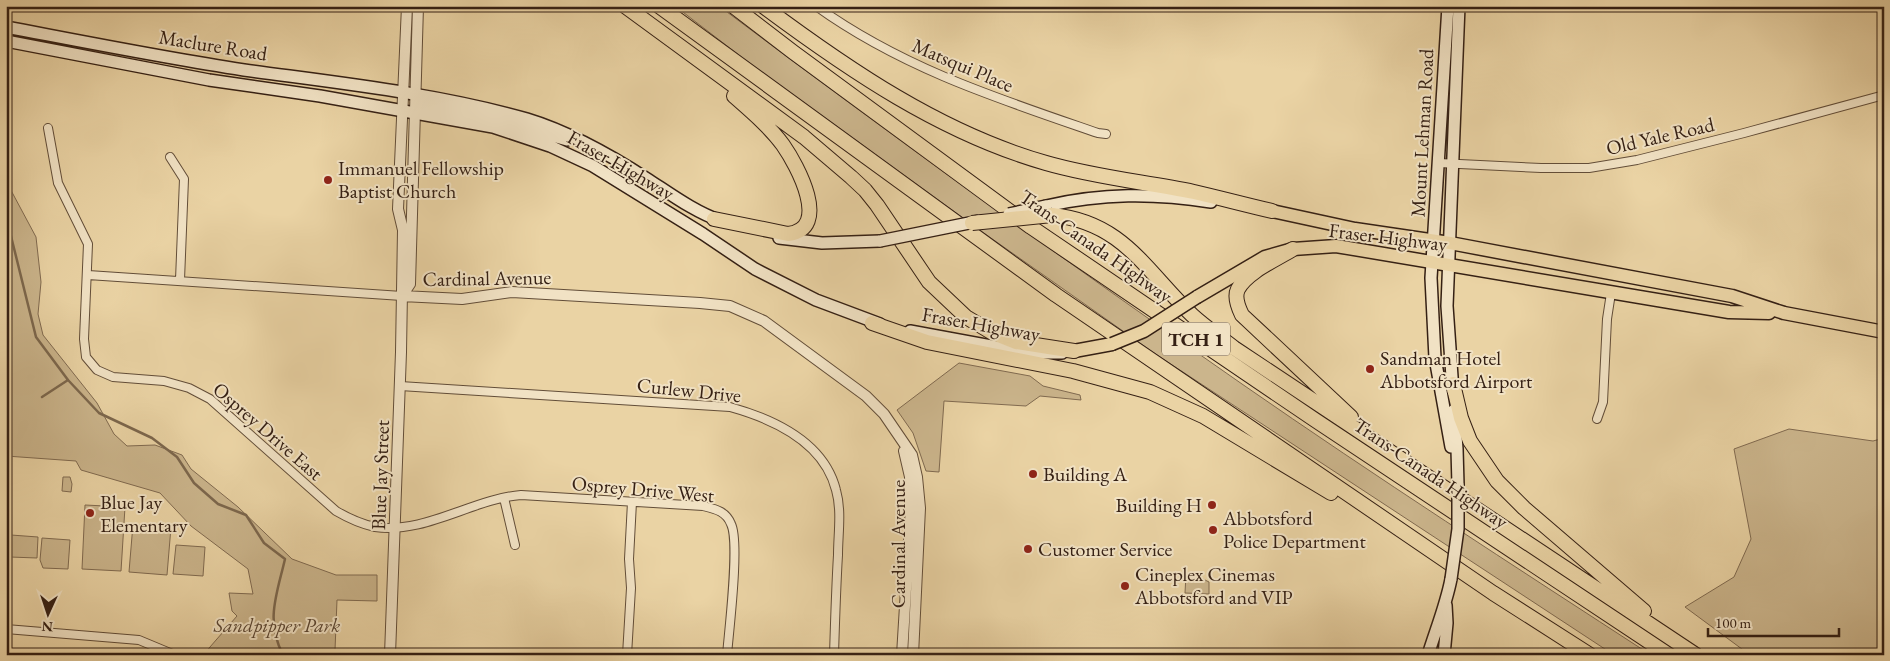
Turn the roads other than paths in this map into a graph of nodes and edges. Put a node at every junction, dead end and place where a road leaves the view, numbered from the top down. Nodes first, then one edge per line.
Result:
1 (407, 6) edge
2 (418, 6) edge
3 (626, 6) edge
4 (659, 6) edge
5 (734, 6) edge
6 (762, 6) edge
7 (816, 6) edge
8 (1448, 6) edge
9 (1459, 6) edge
10 (6, 27) edge
11 (666, 37) junction
12 (6, 41) edge
13 (403, 92) junction
14 (1884, 95) edge
15 (415, 104) junction
16 (402, 110) junction
17 (48, 128) dead end
18 (1106, 134) dead end
19 (170, 157) dead end
20 (1439, 163) junction
21 (1453, 164) junction
22 (1049, 210) junction
23 (1272, 211) junction
24 (714, 219) junction
25 (972, 223) joint
26 (1434, 240) junction
27 (1450, 243) junction
28 (1293, 249) junction
29 (1432, 261) junction
30 (1450, 264) junction
31 (88, 274) junction
32 (180, 280) junction
33 (1611, 293) junction
34 (402, 296) junction
35 (1784, 313) junction
36 (872, 322) junction
37 (1884, 332) edge
38 (1074, 351) junction
39 (1453, 384) junction
40 (400, 386) junction
41 (1597, 419) dead end
42 (900, 438) junction
43 (1396, 455) junction
44 (1456, 469) junction
45 (504, 498) junction
46 (632, 502) junction
47 (395, 527) junction
48 (515, 545) dead end
49 (1493, 594) junction
50 (1446, 600) junction
51 (6, 629) edge
52 (1691, 651) edge
53 (175, 655) edge
54 (390, 655) edge
55 (627, 655) edge
56 (727, 655) edge
57 (834, 655) edge
58 (902, 655) edge
59 (913, 655) edge
60 (1428, 655) edge
61 (1444, 655) edge
62 (1590, 655) edge
63 (1669, 655) edge

1 - 13 street, Blue Jay Street
2 - 15 street, Blue Jay Street
3 - 11 highway
4 - 49 highway, TCH 1
5 - 63 highway, Trans-Canada Highway / TCH 1
6 - 23 highway
7 - 18 street, Matsqui Place
8 - 20 main road, Mount Lehman Road
9 - 21 main road, Mount Lehman Road
10 - 13 main road, Maclure Road
11 - 24 highway
11 - 38 highway
12 - 16 main road, Maclure Road
13 - 15 main road, Maclure Road
13 - 16 street, Blue Jay Street
14 - 21 street, Old Yale Road
15 - 16 main road, Fraser Highway
15 - 24 main road, Fraser Highway
15 - 34 street, Blue Jay Street
15 - 36 main road, Fraser Highway
16 - 34 street, Blue Jay Street
17 - 31 street, Osprey Drive East
19 - 32 street
20 - 21 street, Old Yale Road
20 - 26 main road, Mount Lehman Road
21 - 27 main road, Mount Lehman Road
22 - 23 main road, Fraser Highway
22 - 25 highway, bridge
22 - 43 highway
23 - 26 main road, Fraser Highway
24 - 25 main road, Fraser Highway, bridge
26 - 27 main road, Fraser Highway
26 - 29 main road, Mount Lehman Road
27 - 30 main road, Mount Lehman Road
27 - 35 main road, Fraser Highway
28 - 29 main road, Fraser Highway
28 - 38 main road, Fraser Highway, bridge
28 - 43 highway
29 - 30 main road, Fraser Highway
29 - 44 main road, Mount Lehman Road
30 - 33 main road, Fraser Highway
30 - 39 main road, Mount Lehman Road
31 - 32 street, Cardinal Avenue
31 - 47 street, Osprey Drive East
32 - 34 street, Cardinal Avenue
33 - 35 main road, Fraser Highway
33 - 41 street
34 - 40 street, Blue Jay Street
34 - 42 street, Cardinal Avenue
35 - 37 main road, Fraser Highway
36 - 38 main road, Fraser Highway
36 - 49 highway
39 - 44 main road, Mount Lehman Road
39 - 52 highway
40 - 47 street, Blue Jay Street
40 - 57 street, Curlew Drive
42 - 58 street, Cardinal Avenue
42 - 59 street, Cardinal Avenue
43 - 52 highway
44 - 50 main road, Mount Lehman Road, bridge
45 - 46 street, Osprey Drive West
45 - 47 street, Osprey Drive West
45 - 48 street
46 - 55 street
46 - 56 street, Osprey Drive West
47 - 54 street, Blue Jay Street
49 - 62 highway, TCH 1
50 - 60 main road, Mount Lehman Road
50 - 61 main road, Mount Lehman Road
51 - 53 street

